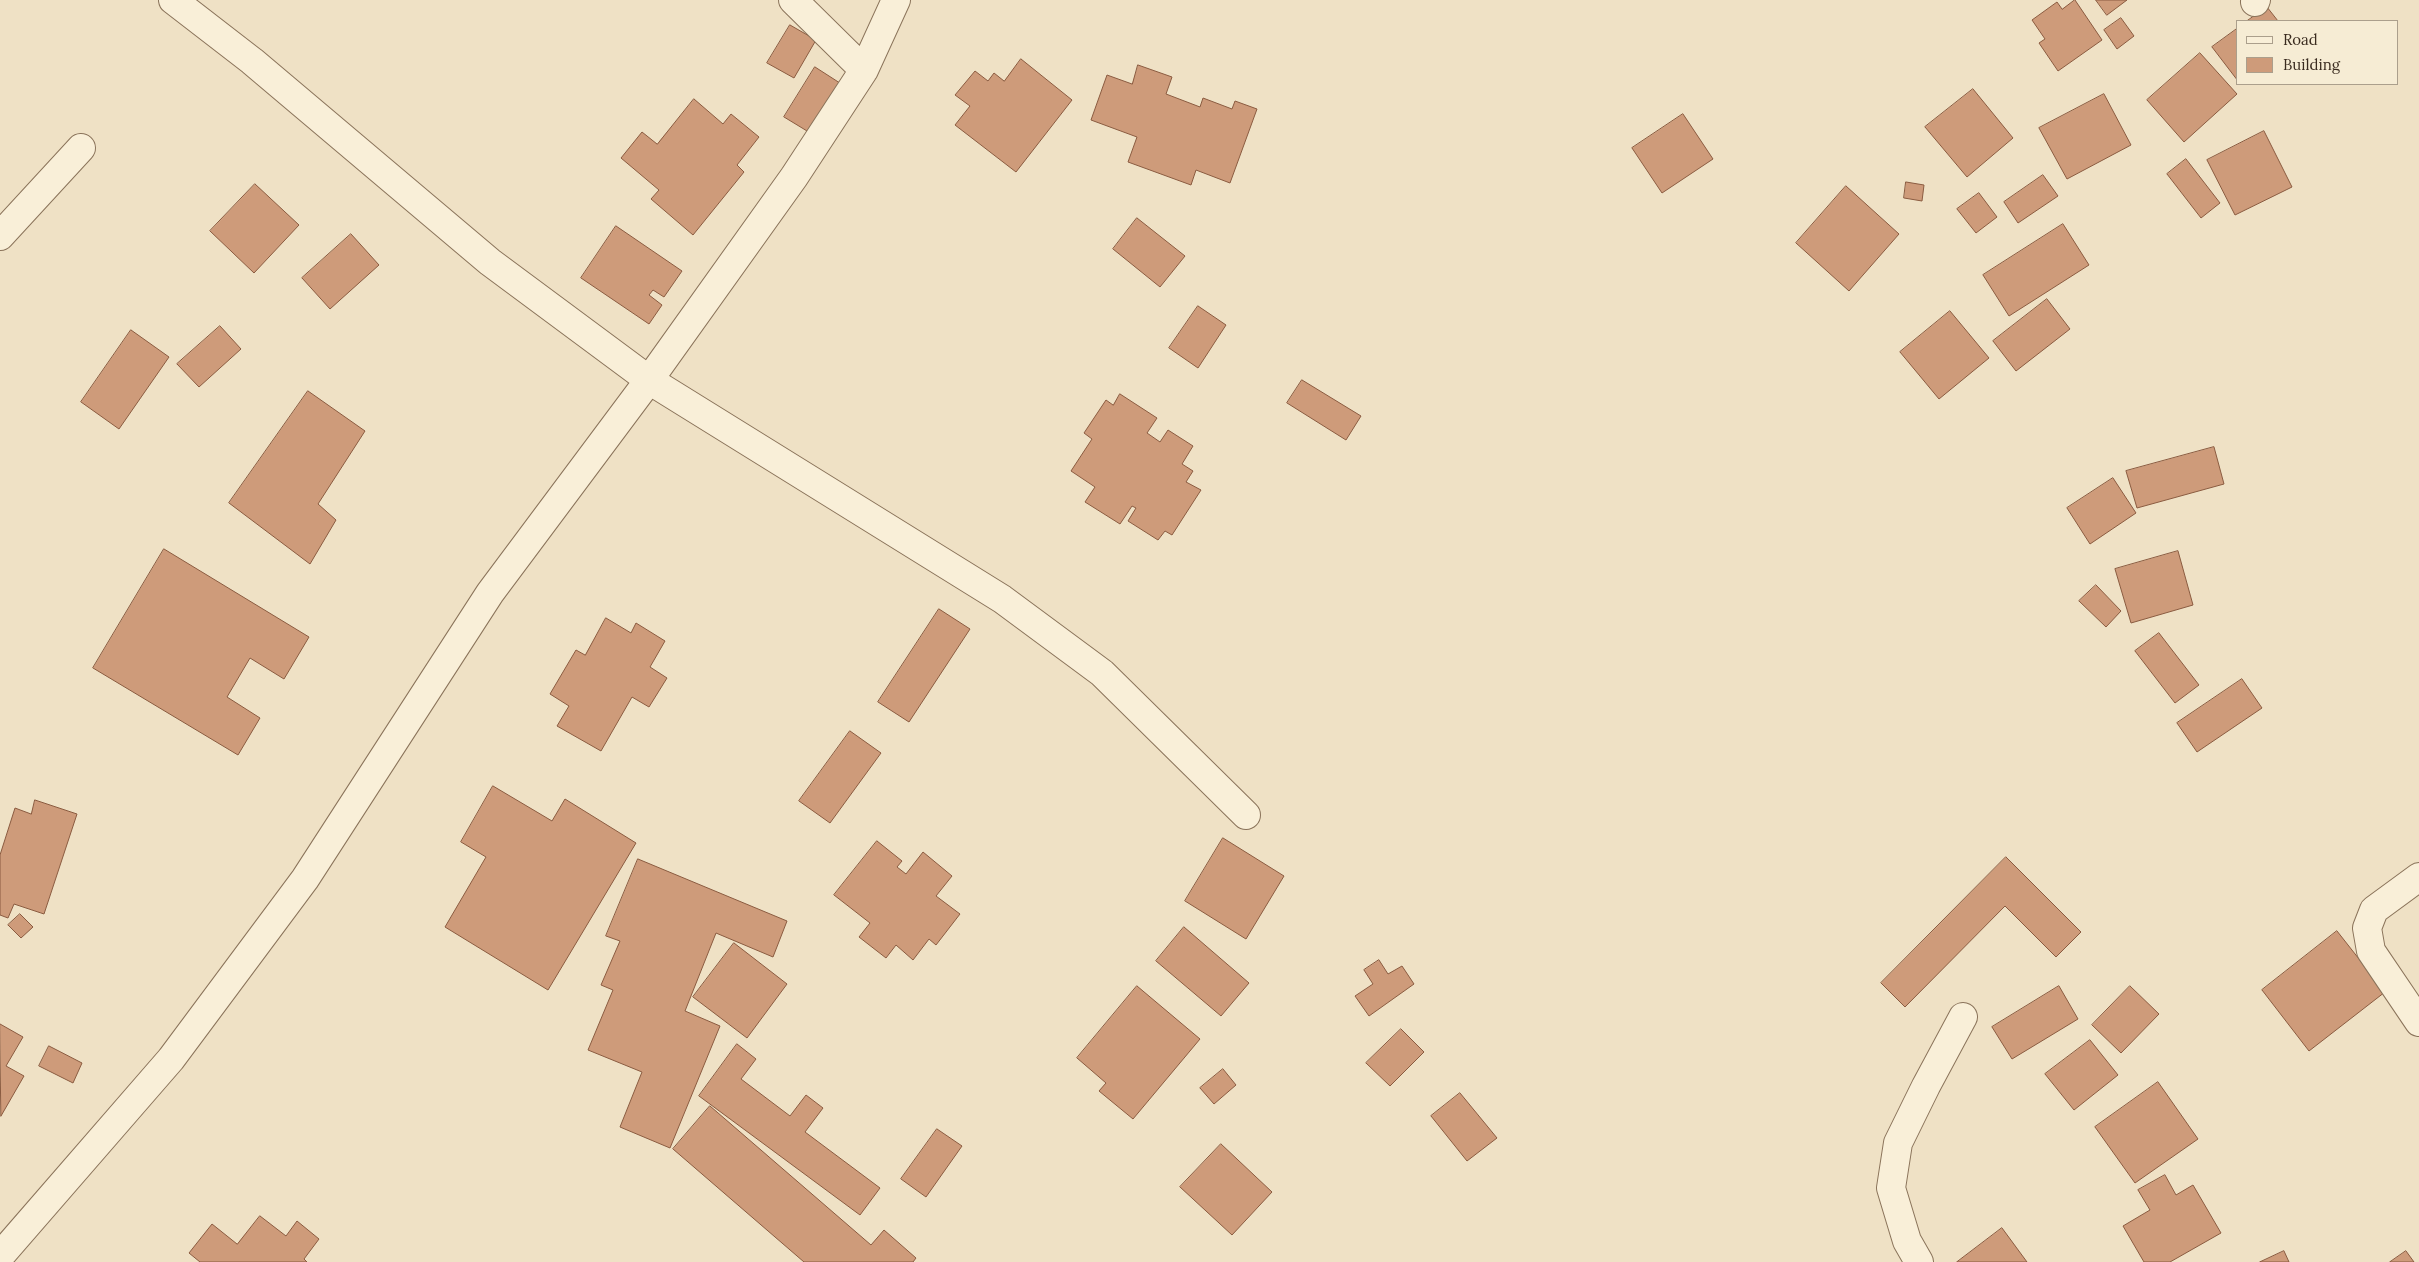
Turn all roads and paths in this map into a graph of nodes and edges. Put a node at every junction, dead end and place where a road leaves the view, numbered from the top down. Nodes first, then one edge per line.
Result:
1 (173, 0) edge
2 (793, 0) edge
3 (896, 0) edge
4 (864, 70) junction
5 (81, 148) dead end
6 (0, 236) edge
7 (649, 380) junction
8 (1246, 815) dead end
9 (2419, 877) edge
10 (1963, 1017) dead end
11 (2419, 1022) edge
12 (0, 1256) edge
13 (1919, 1262) edge

1 - 7 street
2 - 4 street
3 - 4 street
4 - 7 street
5 - 6 street
7 - 8 street
7 - 12 street
9 - 11 street
10 - 13 street

